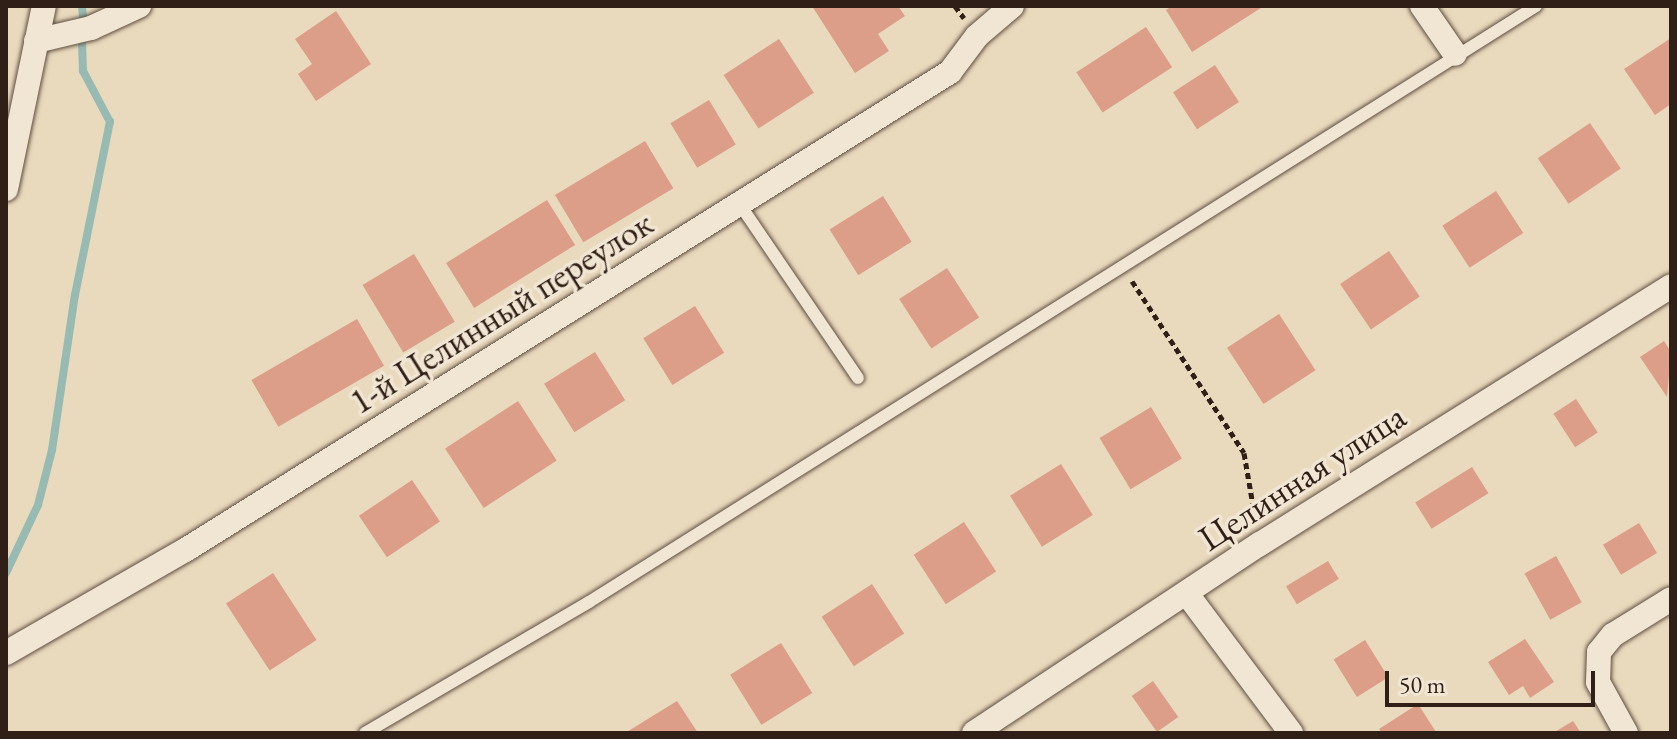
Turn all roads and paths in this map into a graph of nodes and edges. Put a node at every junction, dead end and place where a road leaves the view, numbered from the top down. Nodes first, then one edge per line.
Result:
1 (44, 6) edge
2 (139, 6) edge
3 (1012, 6) edge
4 (1422, 6) edge
5 (1536, 6) edge
6 (36, 41) junction
7 (1455, 54) junction
8 (6, 189) edge
9 (741, 206) junction
10 (1121, 263) junction
11 (1671, 286) edge
12 (858, 378) dead end
13 (1260, 544) junction
14 (1187, 594) junction
15 (1671, 599) edge
16 (6, 653) edge
17 (365, 733) edge
18 (974, 733) edge
19 (1291, 733) edge
20 (1626, 733) edge

1 - 6 street
2 - 6 street
3 - 9 street, 1-й Целинный переулок
4 - 7 street
5 - 7 lane
6 - 8 street
7 - 10 lane
9 - 12 lane
9 - 16 street, 1-й Целинный переулок
10 - 13 path
10 - 17 lane
11 - 13 street, Целинная улица
13 - 14 street, Целинная улица
14 - 18 street, Целинная улица
14 - 19 street
15 - 20 street

